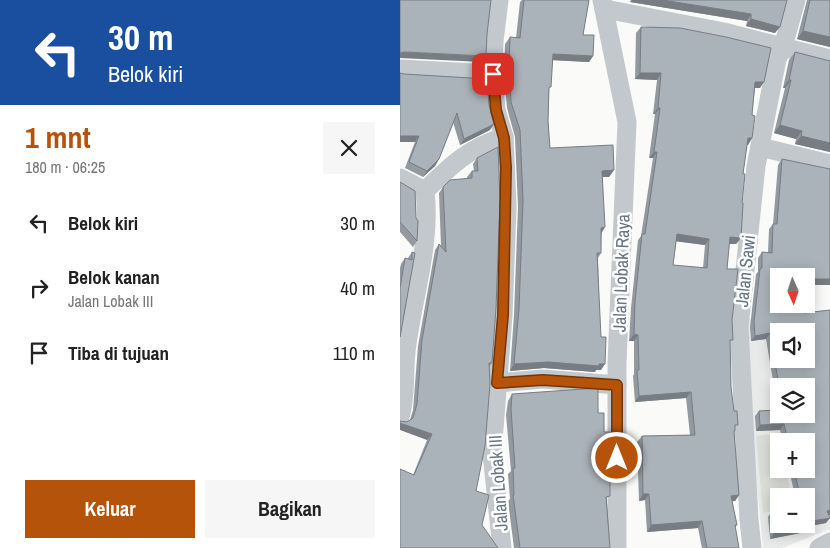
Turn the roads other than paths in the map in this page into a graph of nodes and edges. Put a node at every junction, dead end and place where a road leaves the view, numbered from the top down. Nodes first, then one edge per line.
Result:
1 (499, 0) edge
2 (796, 0) edge
3 (604, 5) edge
4 (784, 47) junction
5 (830, 59) edge
6 (400, 69) edge
7 (493, 74) junction
8 (504, 138) junction
9 (760, 147) junction
10 (830, 164) edge
11 (400, 178) edge
12 (425, 191) junction
13 (497, 383) junction
14 (617, 385) junction
15 (400, 417) edge
16 (830, 542) edge
17 (502, 548) edge
18 (617, 548) edge
19 (752, 548) edge
20 (819, 548) edge

1 - 7 street, Jalan Lobak III
2 - 4 street, Jalan Sawi
3 - 4 street
3 - 14 street, Jalan Lobak Raya
4 - 5 street
4 - 9 street, Jalan Sawi
6 - 7 street
7 - 8 street, Jalan Lobak III
8 - 12 street
8 - 13 street, Jalan Lobak III
9 - 10 street
9 - 19 street, Jalan Sawi
11 - 12 street
12 - 15 street
13 - 14 street
13 - 17 street, Jalan Lobak III
14 - 18 street, Jalan Lobak Raya
16 - 20 street

